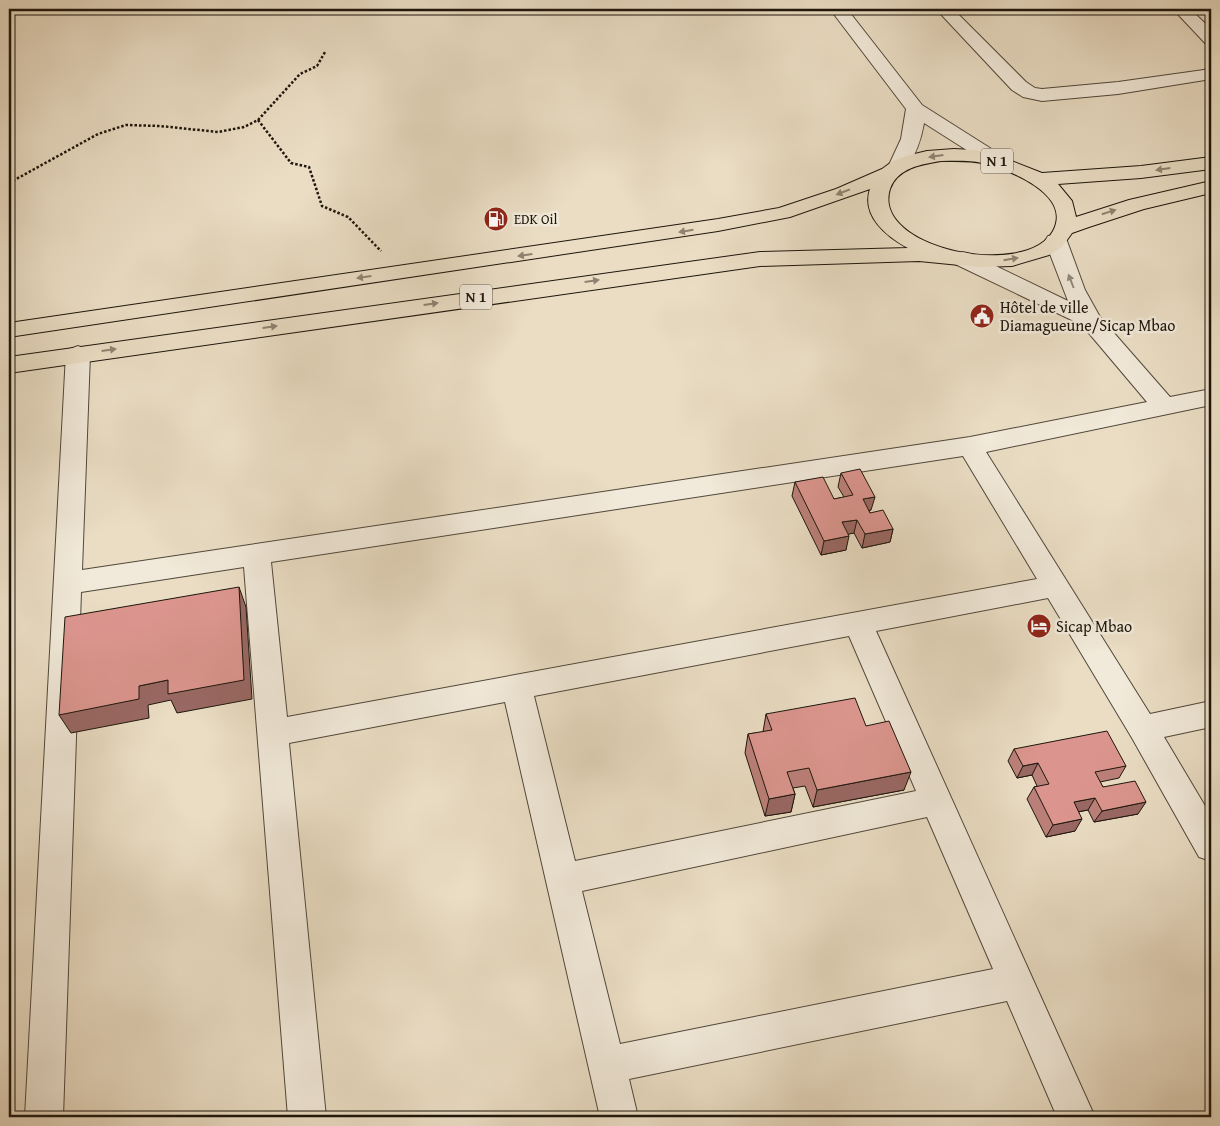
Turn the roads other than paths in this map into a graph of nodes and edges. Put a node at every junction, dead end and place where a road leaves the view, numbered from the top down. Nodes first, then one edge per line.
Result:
1 (838, 9) edge
2 (944, 9) edge
3 (1182, 9) edge
4 (1211, 39) edge
5 (1211, 74) edge
6 (915, 109) junction
7 (994, 159) junction
8 (1211, 163) edge
9 (893, 170) junction
10 (1040, 179) junction
11 (1211, 186) edge
12 (1060, 235) junction
13 (954, 258) junction
14 (1090, 320) junction
15 (9, 330) edge
16 (78, 354) junction
17 (9, 365) edge
18 (1211, 397) edge
19 (1164, 406) junction
20 (970, 446) junction
21 (257, 554) junction
22 (68, 583) junction
23 (1055, 586) junction
24 (858, 623) junction
25 (517, 687) junction
26 (1211, 714) edge
27 (1143, 729) junction
28 (273, 733) junction
29 (937, 801) junction
30 (1211, 846) edge
31 (563, 879) junction
32 (1016, 982) junction
33 (607, 1065) junction
34 (44, 1117) edge
35 (307, 1117) edge
36 (619, 1117) edge
37 (1076, 1117) edge

1 - 6 street
2 - 5 street
3 - 4 street
6 - 7 street
6 - 9 street
7 -> 9 highway, N 1
7 - 10 highway, N 1
8 -> 10 highway, N 1
9 - 13 highway, N 1
9 -> 15 highway, N 1
10 - 12 highway, N 1
12 -> 11 highway, N 1
13 -> 12 highway, N 1
14 -> 12 street
13 - 14 street
16 -> 13 highway, N 1
14 - 19 street
16 - 17 highway, N 1
16 - 22 street
18 - 19 street
19 - 20 street
20 - 21 street
20 - 23 street
21 - 22 street
21 - 28 street
22 - 34 street
23 - 24 street
23 - 27 street
24 - 25 street
24 - 29 street
25 - 28 street
25 - 31 street
26 - 27 street
27 - 30 street
28 - 35 street
29 - 31 street
29 - 32 street
31 - 33 street
32 - 33 street
32 - 37 street
33 - 36 street

